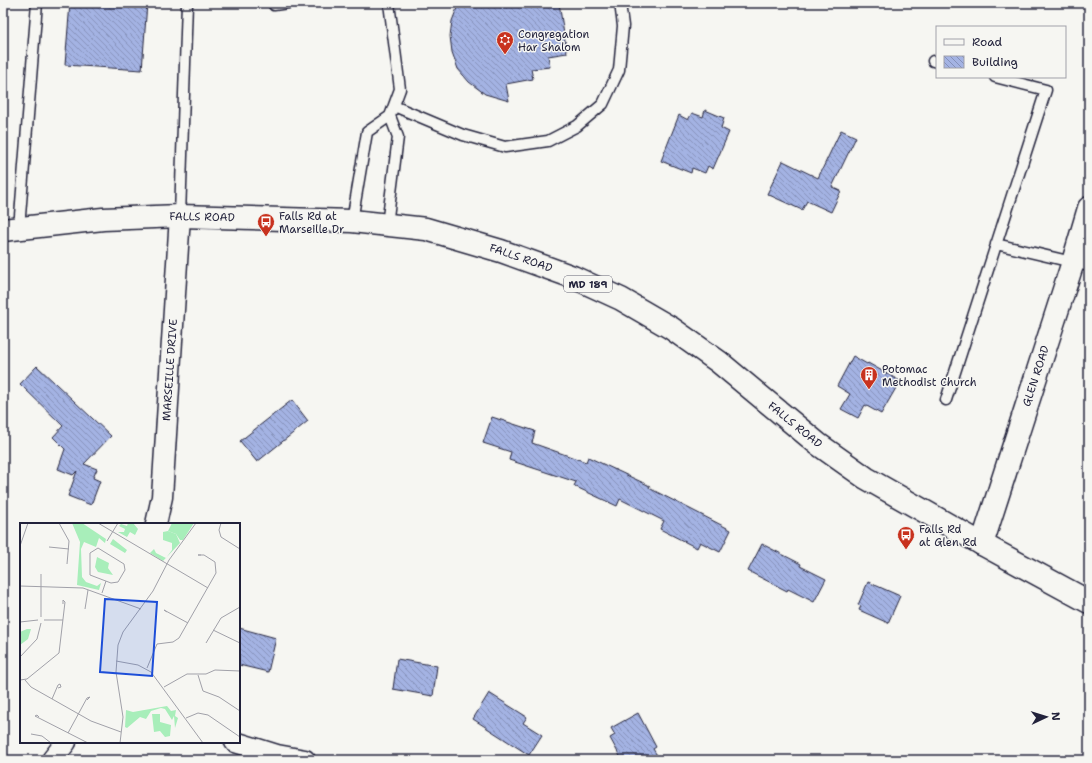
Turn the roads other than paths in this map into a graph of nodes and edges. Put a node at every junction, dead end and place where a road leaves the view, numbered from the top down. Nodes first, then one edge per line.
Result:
1 (36, 3) edge
2 (187, 3) edge
3 (273, 3) edge
4 (288, 3) edge
5 (389, 3) edge
6 (620, 3) edge
7 (998, 78) edge
8 (394, 106) junction
9 (390, 116) junction
10 (1089, 208) edge
11 (180, 216) junction
12 (352, 221) junction
13 (387, 225) junction
14 (11, 229) edge
15 (996, 244) junction
16 (1081, 264) edge
17 (946, 400) dead end
18 (156, 523) edge
19 (982, 544) junction
20 (1089, 602) edge
21 (65, 743) edge
22 (238, 743) edge
23 (52, 760) edge
24 (305, 760) edge

1 - 14 lane
2 - 11 lane
3 - 4 lane
5 - 8 lane
6 - 8 lane
7 - 15 lane
8 - 9 lane
9 - 12 lane
9 - 13 lane
10 - 16 main road, GLEN ROAD
11 - 12 main road, FALLS ROAD / MD 189
11 - 14 main road, FALLS ROAD / MD 189
11 - 18 street, MARSEILLE DRIVE
12 - 13 main road, FALLS ROAD / MD 189
13 - 19 main road, FALLS ROAD / MD 189
15 - 16 lane
15 - 17 lane
16 - 19 main road, GLEN ROAD
19 - 20 main road, FALLS ROAD / MD 189
21 - 23 street
22 - 24 street

